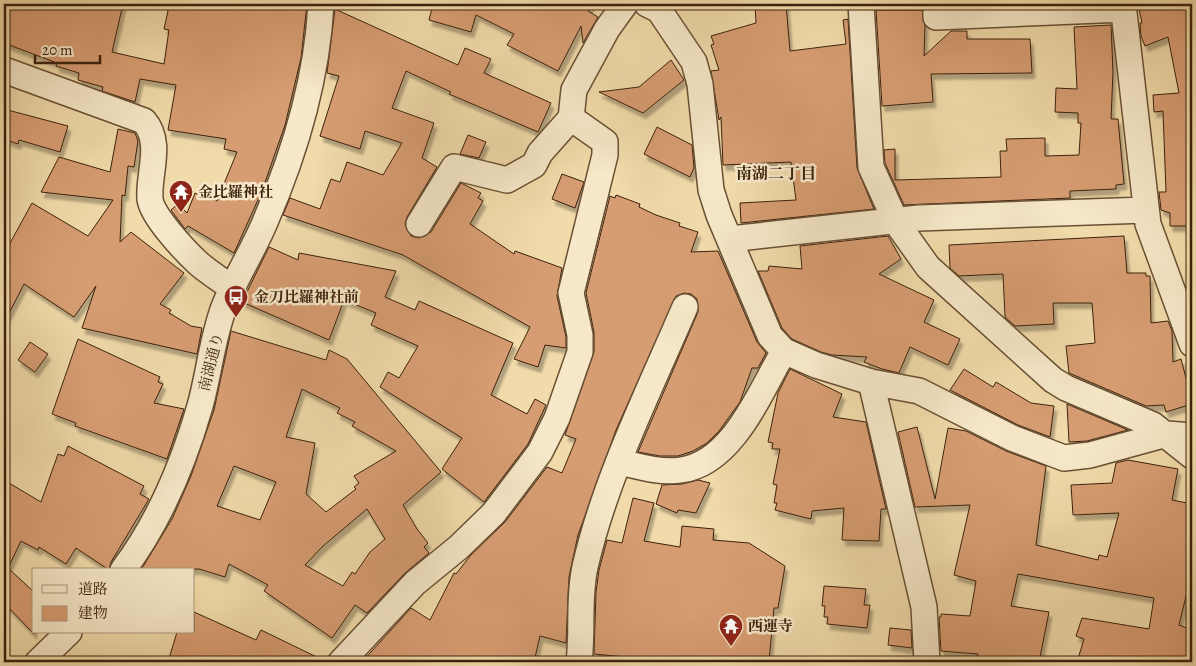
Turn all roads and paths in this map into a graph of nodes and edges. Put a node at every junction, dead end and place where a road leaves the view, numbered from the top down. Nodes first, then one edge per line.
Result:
1 (321, 4) edge
2 (625, 4) edge
3 (861, 4) edge
4 (936, 4) edge
5 (656, 6) edge
6 (1124, 6) edge
7 (4, 70) edge
8 (571, 118) junction
9 (1146, 210) junction
10 (896, 222) junction
11 (419, 224) dead end
12 (730, 239) junction
13 (232, 288) junction
14 (685, 307) dead end
15 (1192, 344) edge
16 (784, 352) junction
17 (871, 382) junction
18 (1167, 434) junction
19 (1192, 436) edge
20 (1192, 456) edge
21 (620, 462) junction
22 (125, 568) edge
23 (67, 634) edge
24 (38, 662) edge
25 (341, 662) edge
26 (579, 662) edge
27 (928, 662) edge

1 - 13 street, 南湖通り
2 - 8 street
3 - 10 street
4 - 6 street
5 - 12 street
6 - 9 street
7 - 13 street
8 - 11 street
8 - 25 street
9 - 10 street
9 - 15 street
10 - 12 street
10 - 18 street
12 - 16 street
13 - 22 street, 南湖通り
14 - 21 street
16 - 17 street
16 - 21 street
17 - 18 street
17 - 27 street
18 - 19 street
18 - 20 street
21 - 26 street
23 - 24 street

